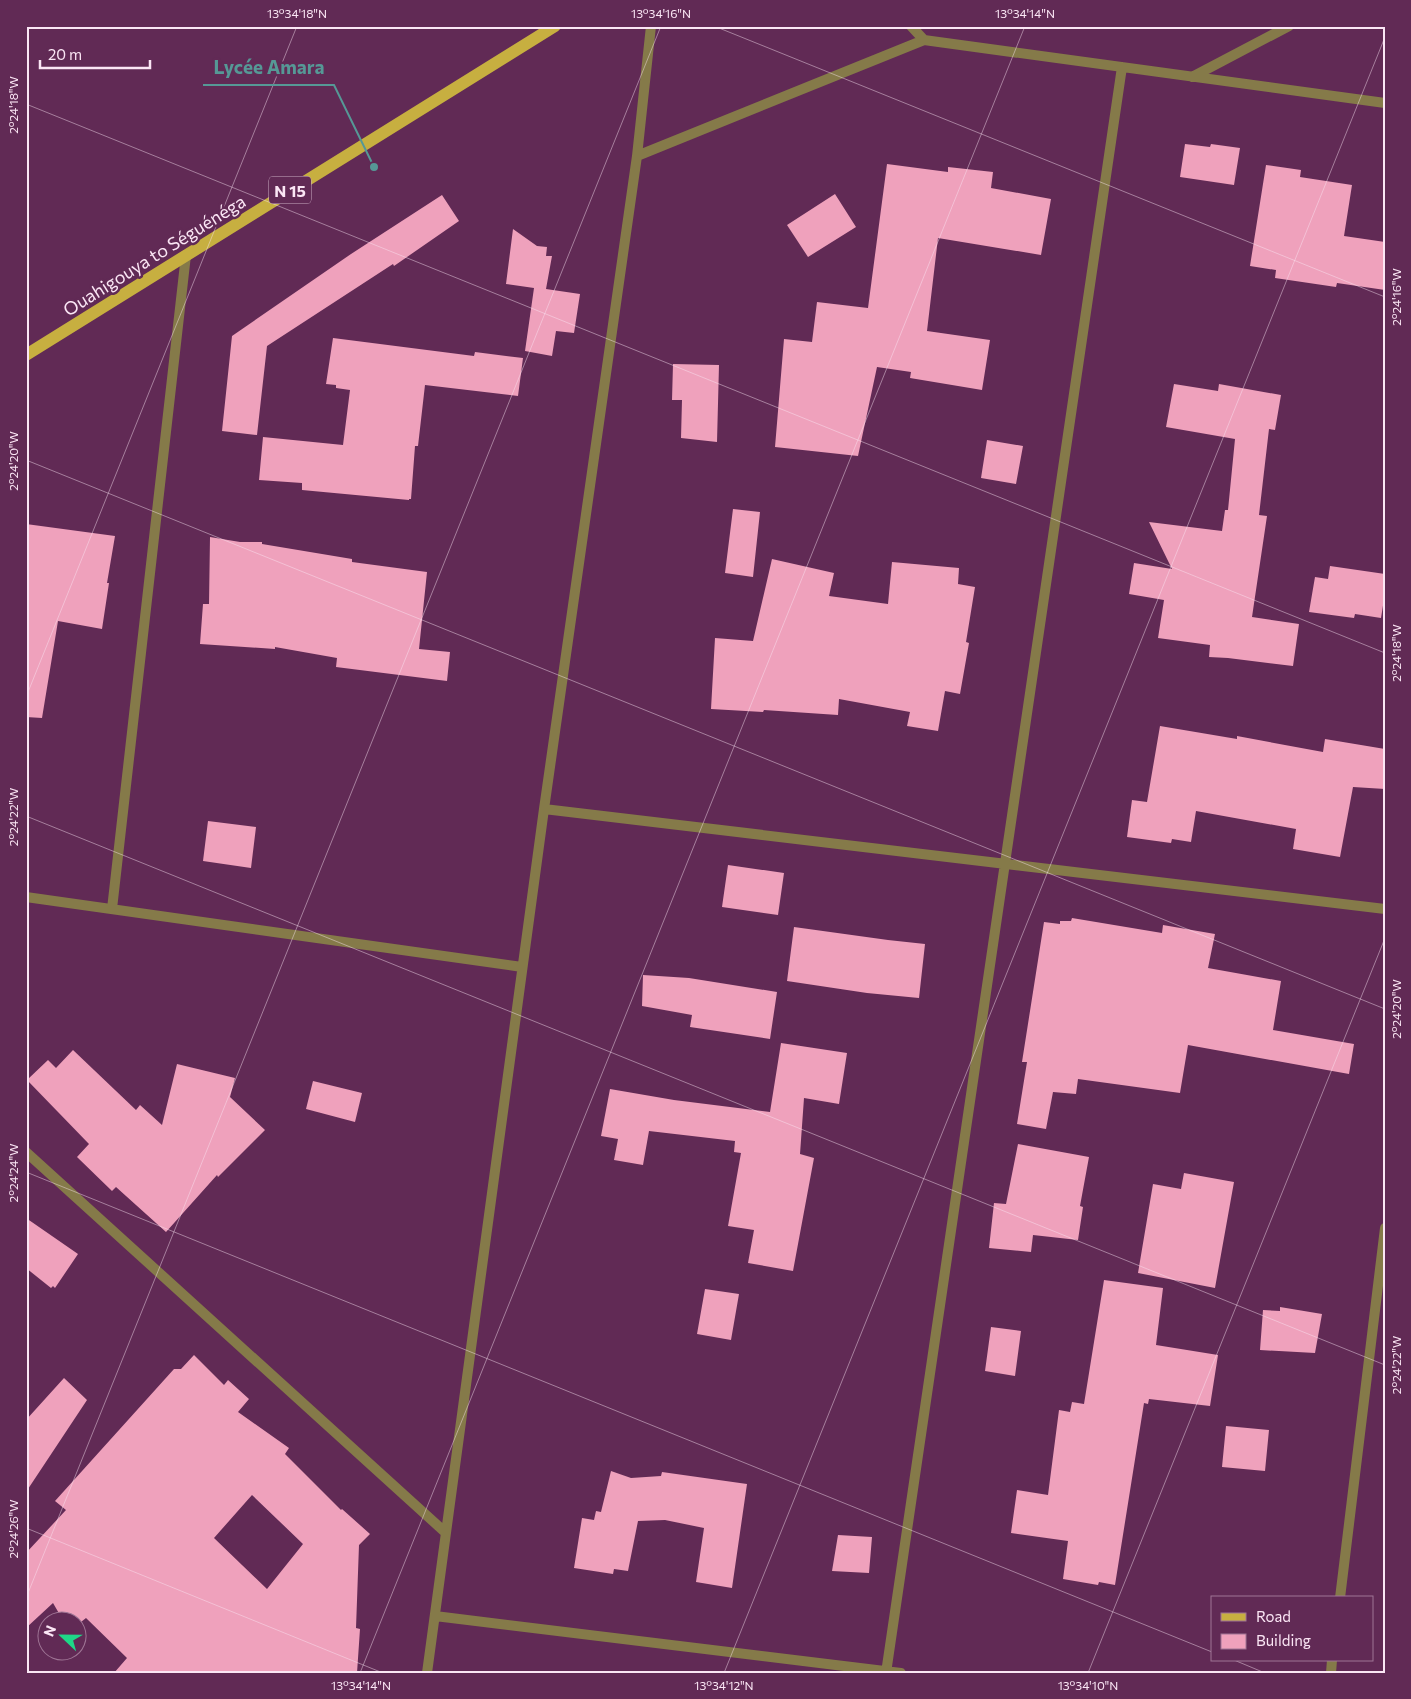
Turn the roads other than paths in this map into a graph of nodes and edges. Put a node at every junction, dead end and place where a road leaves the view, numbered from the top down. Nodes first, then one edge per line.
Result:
1 (555, 26) edge
2 (651, 26) edge
3 (912, 26) edge
4 (1289, 26) edge
5 (924, 40) junction
6 (1122, 67) junction
7 (1192, 77) junction
8 (1385, 103) edge
9 (637, 156) junction
10 (186, 255) junction
11 (26, 356) edge
12 (544, 809) junction
13 (1006, 864) junction
14 (26, 898) edge
15 (112, 908) junction
16 (1385, 910) edge
17 (522, 967) junction
18 (26, 1152) edge
19 (1385, 1228) edge
20 (446, 1533) junction
21 (1340, 1596) edge
22 (434, 1616) junction
23 (886, 1672) edge
24 (427, 1673) edge
25 (901, 1673) edge

1 - 10 main road, Ouahigouya to Séguénéga / N 15
2 - 9 street
3 - 5 street
4 - 7 street
5 - 6 street
5 - 9 street
6 - 7 street
6 - 13 street
7 - 8 street
9 - 12 street
10 - 11 main road, Ouahigouya to Séguénéga / N 15
10 - 15 street
12 - 13 street
12 - 17 street
13 - 16 street
13 - 23 street
14 - 15 street
15 - 17 street
17 - 20 street
18 - 20 street
19 - 21 street
20 - 22 street
22 - 23 street
22 - 24 street
23 - 25 street

